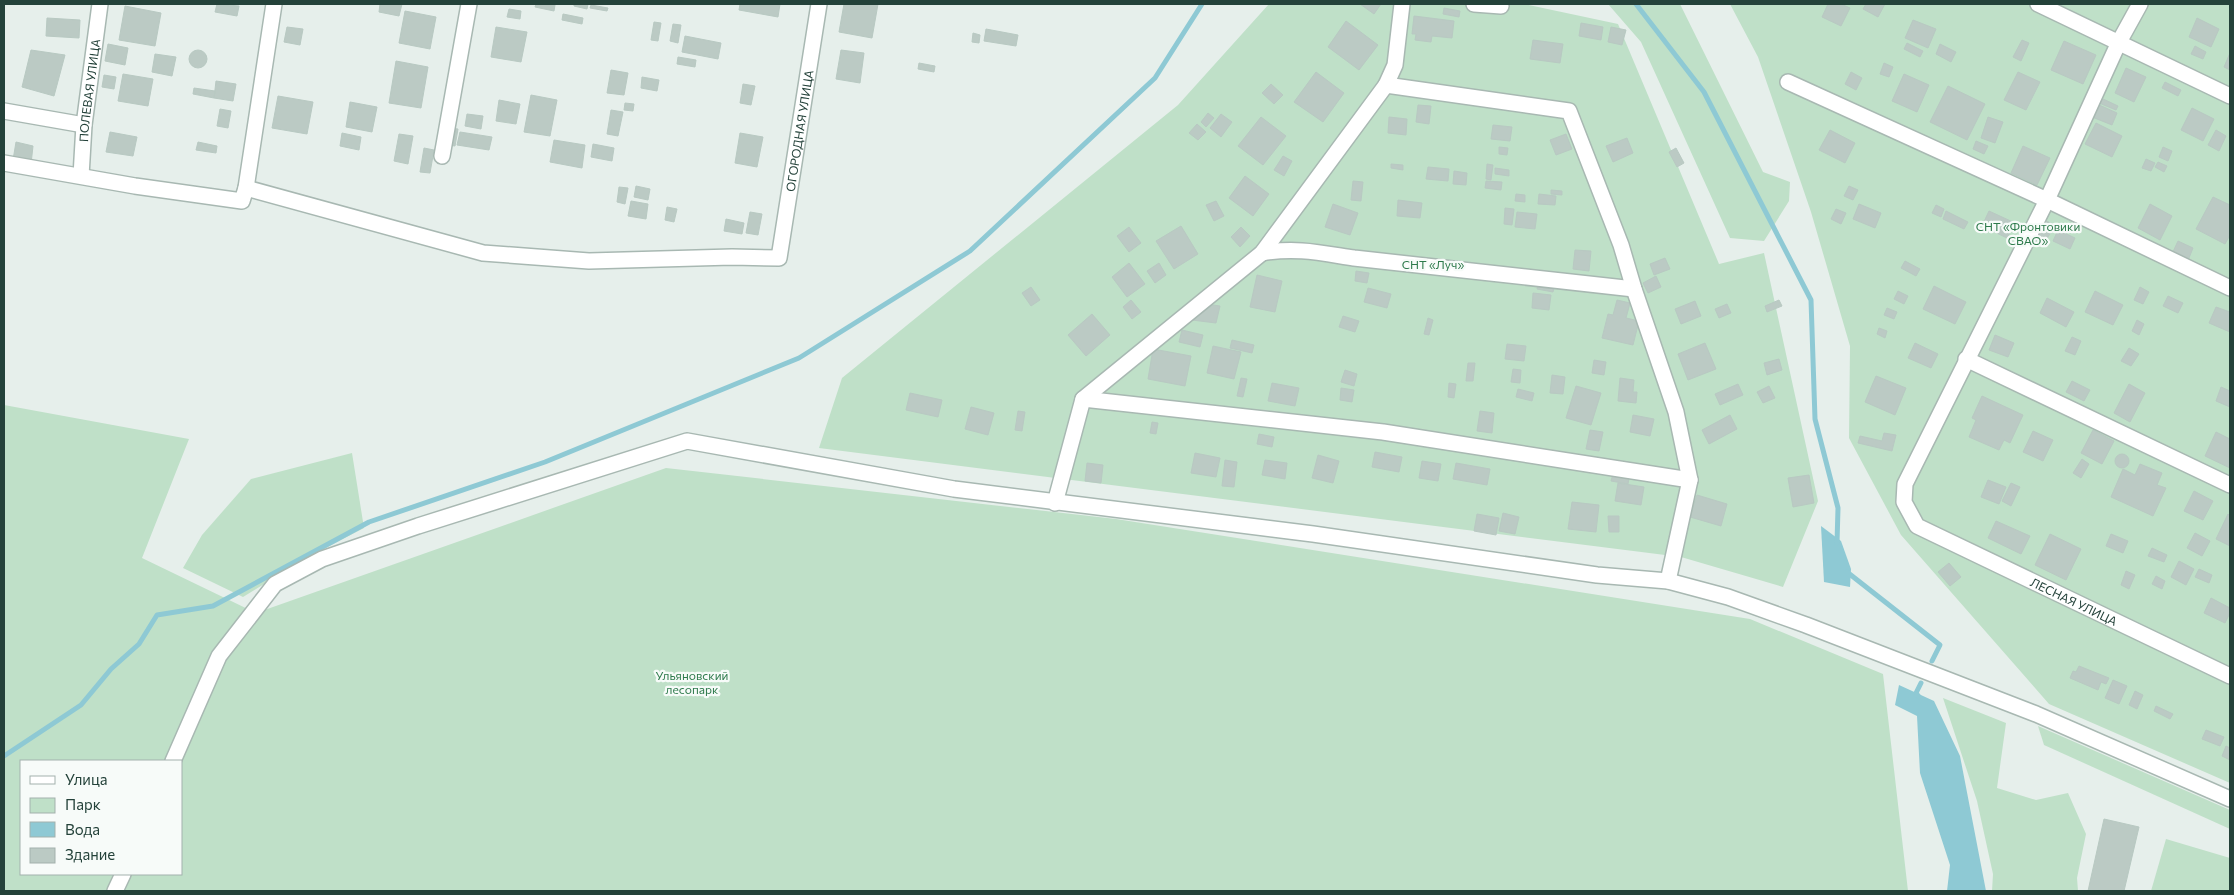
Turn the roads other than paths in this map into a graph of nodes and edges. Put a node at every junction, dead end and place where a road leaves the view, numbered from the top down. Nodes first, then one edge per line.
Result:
1 (100, 4) edge
2 (274, 4) edge
3 (469, 4) edge
4 (819, 4) edge
5 (1402, 4) edge
6 (1474, 4) edge
7 (2038, 4) edge
8 (2140, 4) edge
9 (1501, 6) dead end
10 (2119, 42) junction
11 (1788, 82) dead end
12 (1386, 85) junction
13 (2230, 96) edge
14 (4, 112) edge
15 (84, 125) junction
16 (442, 156) dead end
17 (4, 164) edge
18 (81, 176) junction
19 (246, 188) junction
20 (2046, 200) junction
21 (1262, 253) junction
22 (2230, 288) edge
23 (1634, 289) junction
24 (1966, 359) junction
25 (1082, 399) junction
26 (1690, 480) junction
27 (2230, 485) edge
28 (1055, 503) junction
29 (1668, 582) junction
30 (2230, 676) edge
31 (172, 760) edge
32 (2230, 799) edge
33 (123, 875) edge
34 (115, 891) edge

1 - 15 street, ПОЛЕВАЯ УЛИЦА
2 - 19 street
3 - 16 street
4 - 19 street, ОГОРОДНАЯ УЛИЦА
5 - 12 street
6 - 9 street
7 - 10 street
8 - 10 street
10 - 13 street
10 - 20 street
11 - 20 street
12 - 21 street
12 - 23 street
14 - 15 street
15 - 18 street, ПОЛЕВАЯ УЛИЦА
17 - 18 street
18 - 19 street
20 - 22 street
20 - 24 street
21 - 23 street
21 - 25 street
23 - 26 street
24 - 27 street
24 - 30 street, ЛЕСНАЯ УЛИЦА
25 - 26 street
25 - 28 street
26 - 29 street
28 - 29 street
28 - 31 street
29 - 32 street
33 - 34 street

